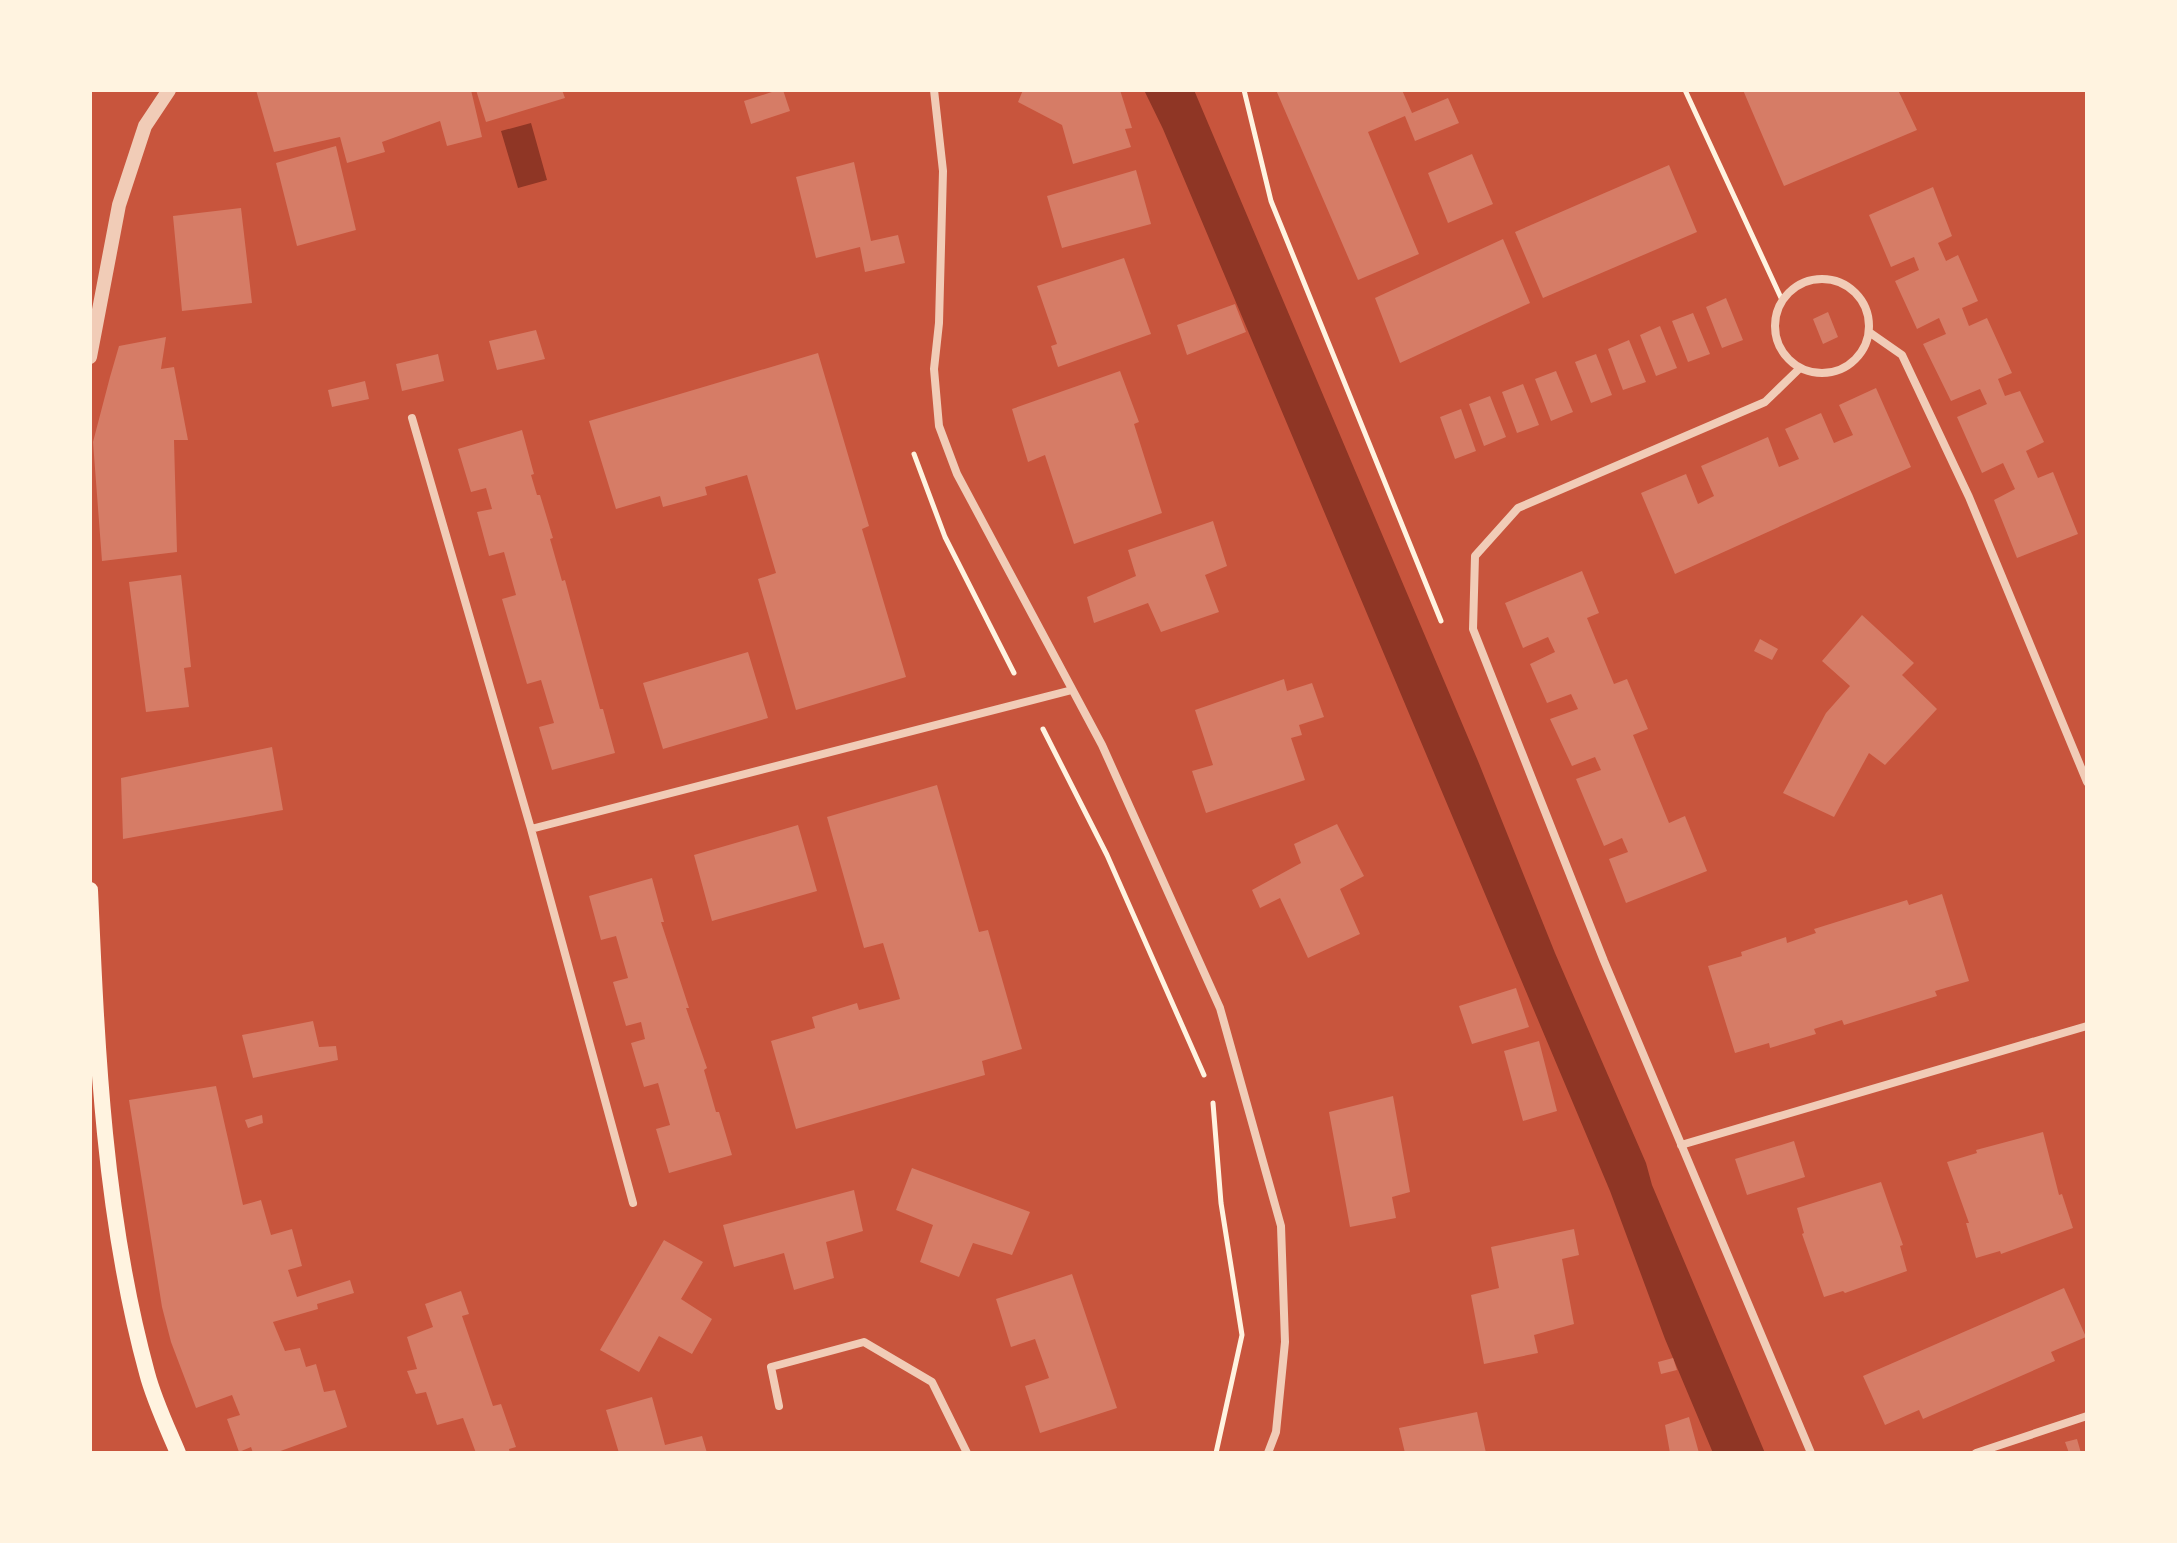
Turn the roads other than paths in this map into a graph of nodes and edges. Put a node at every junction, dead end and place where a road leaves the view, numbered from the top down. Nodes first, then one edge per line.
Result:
1 (169, 90) edge
2 (934, 90) edge
3 (1869, 332) junction
4 (90, 357) edge
5 (1800, 368) junction
6 (412, 418) dead end
7 (1072, 690) junction
8 (2087, 782) edge
9 (531, 829) junction
10 (90, 890) edge
11 (90, 908) edge
12 (2087, 1026) edge
13 (1681, 1145) junction
14 (633, 1203) dead end
15 (779, 1406) dead end
16 (2087, 1416) edge
17 (178, 1453) edge
18 (967, 1453) edge
19 (1268, 1453) edge
20 (1811, 1453) edge
21 (1976, 1453) edge

1 - 4 street
2 - 7 street
3 - 5 street
3 - 5 street
3 - 8 street
5 - 13 street
6 - 9 street
7 - 9 street
7 - 19 street
9 - 14 street
10 - 11 main road
11 - 17 main road
12 - 13 street
13 - 20 street
15 - 18 street
16 - 21 street

